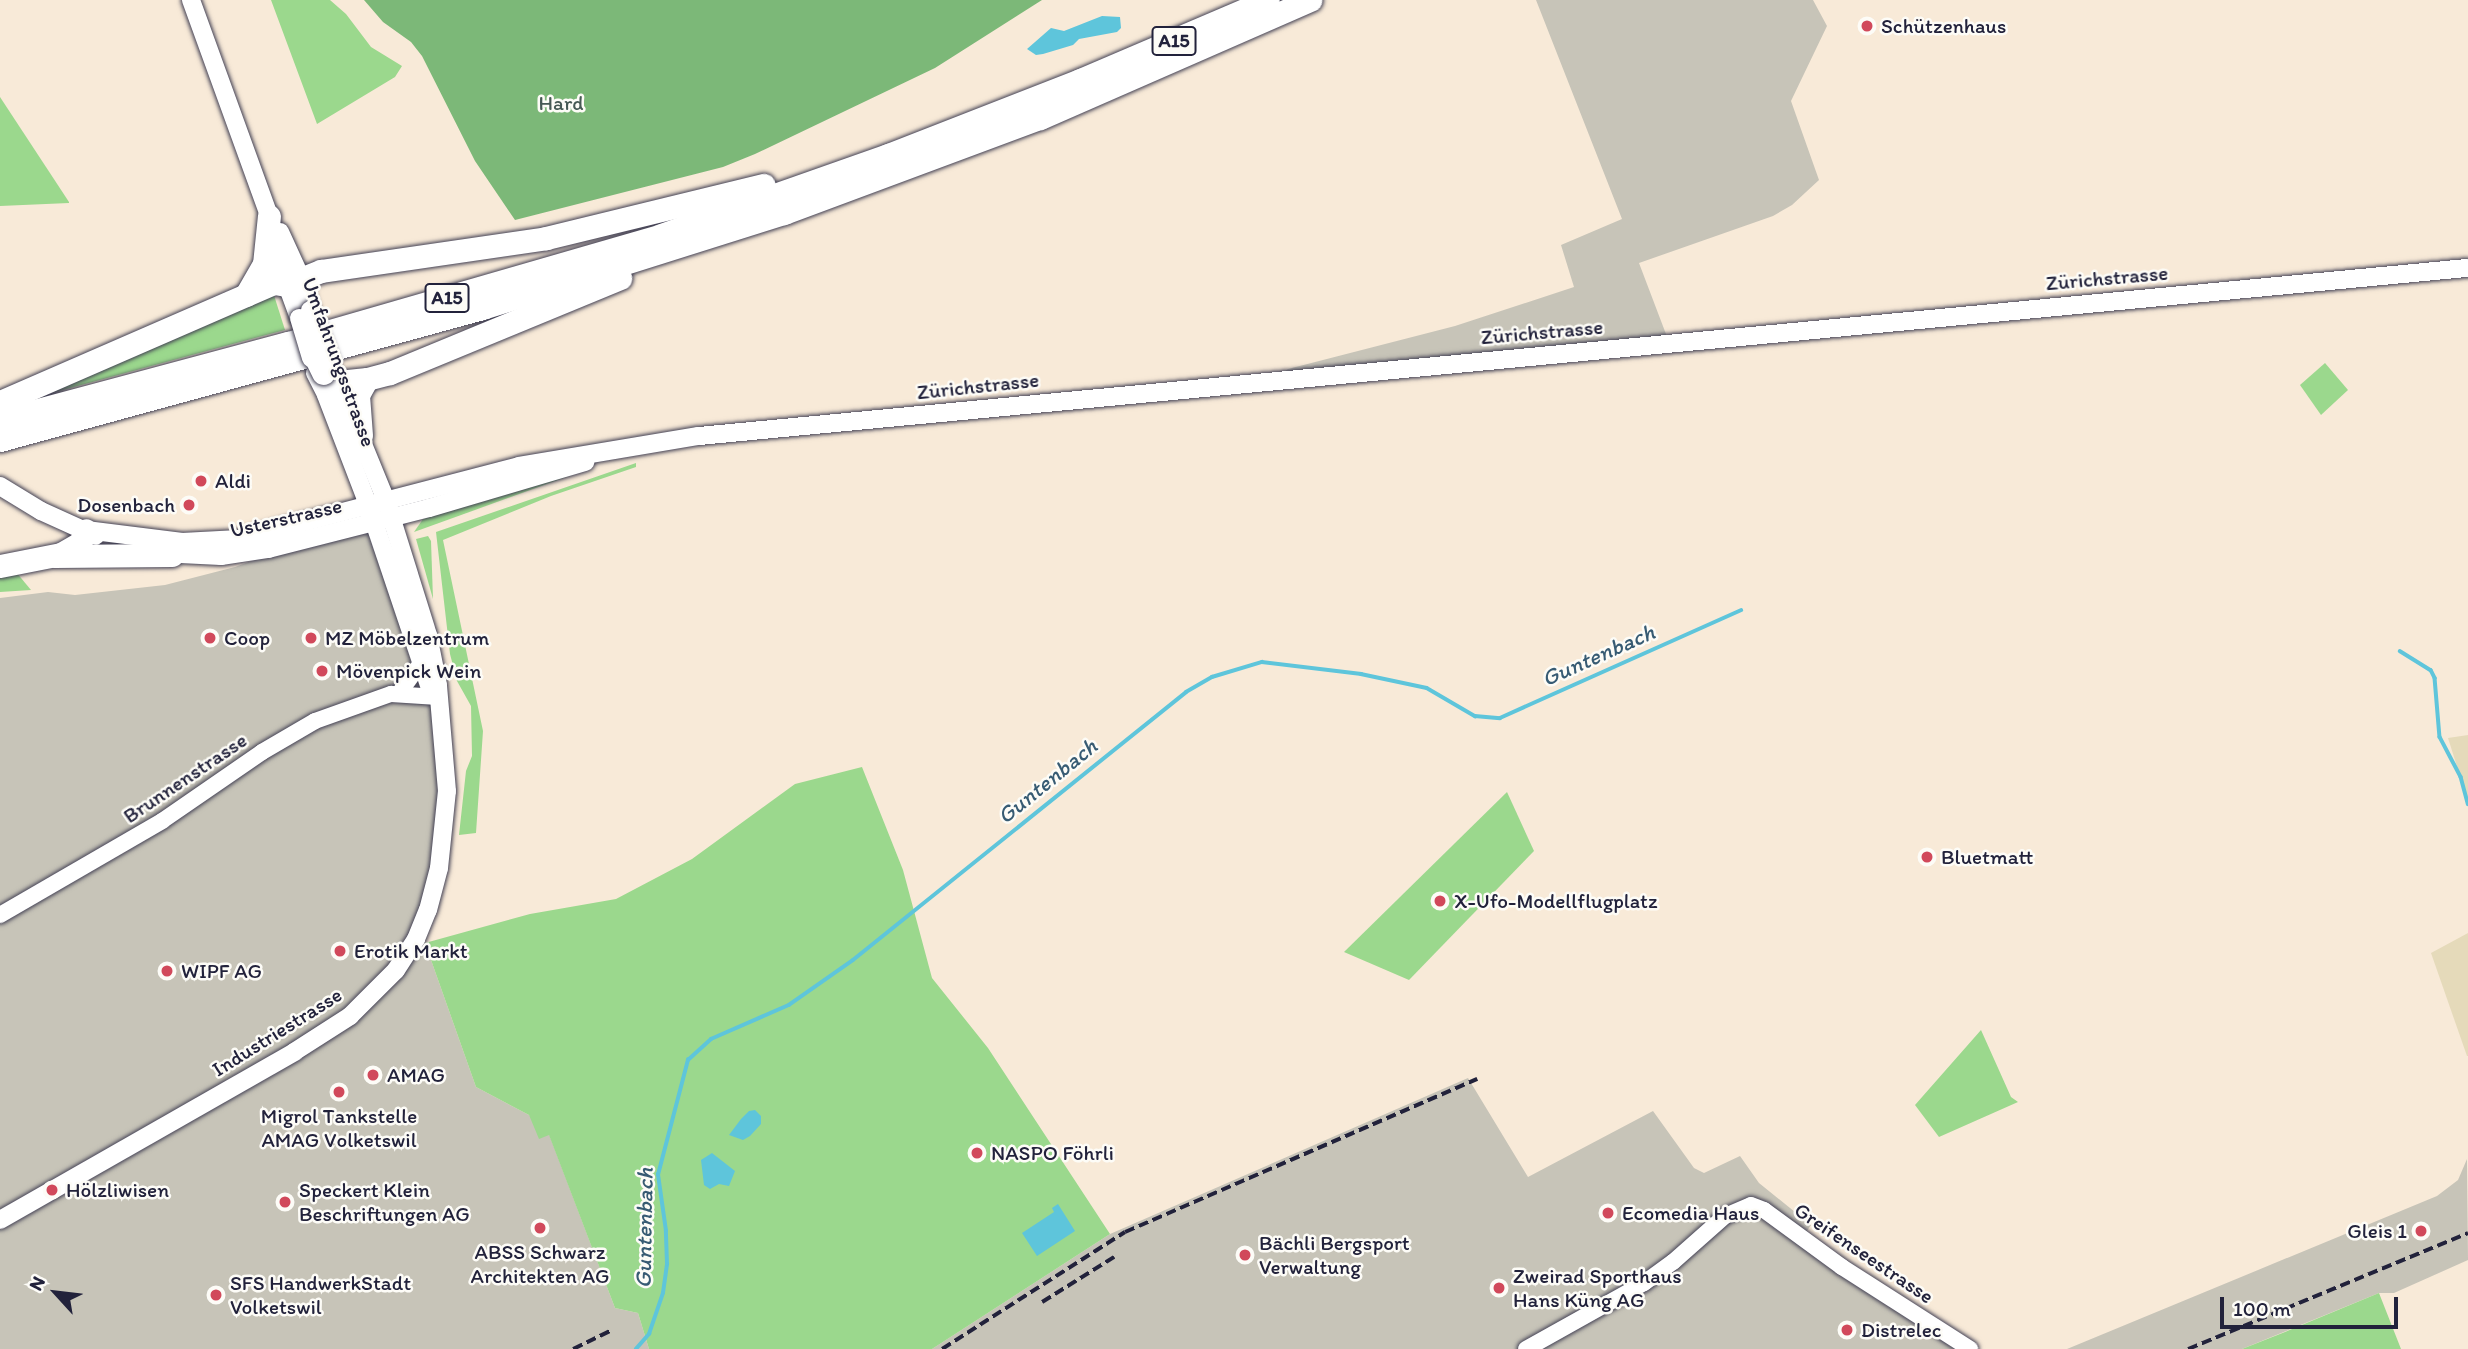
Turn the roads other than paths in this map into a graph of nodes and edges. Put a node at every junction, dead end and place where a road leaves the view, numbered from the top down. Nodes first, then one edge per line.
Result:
1 (191, 0) edge
2 (1268, 0) edge
3 (1310, 0) edge
4 (888, 155) junction
5 (269, 216) junction
6 (732, 228) junction
7 (2468, 268) edge
8 (294, 283) junction
9 (246, 295) junction
10 (305, 314) junction
11 (310, 346) joint
12 (327, 373) junction
13 (367, 379) junction
14 (0, 402) edge
15 (0, 420) edge
16 (361, 435) junction
17 (0, 440) edge
18 (0, 486) edge
19 (380, 512) junction
20 (86, 530) junction
21 (172, 555) junction
22 (54, 556) junction
23 (0, 566) edge
24 (421, 663) junction
25 (400, 692) junction
26 (438, 697) junction
27 (0, 915) edge
28 (0, 1220) edge
29 (1526, 1349) edge
30 (1970, 1349) edge

1 - 5 main road, Umfahrungsstrasse
2 - 4 highway, A15
3 - 6 highway, A15
4 - 8 highway
4 - 15 highway, A15
5 - 8 main road, Umfahrungsstrasse
5 - 9 highway
6 - 13 highway
6 - 17 highway, A15
7 - 19 main road, Zürichstrasse
8 - 9 highway
8 - 10 main road, Umfahrungsstrasse
9 - 14 highway
10 - 11 main road, Umfahrungsstrasse, bridge
10 - 12 main road, Umfahrungsstrasse, bridge
11 - 12 highway, bridge
12 - 13 highway
12 - 16 main road, Umfahrungsstrasse
12 - 19 main road, Umfahrungsstrasse
13 - 16 highway
16 - 19 main road, Umfahrungsstrasse
18 - 20 main road, Usterstrasse
19 - 20 main road, Usterstrasse
19 - 21 main road, Usterstrasse
19 - 24 main road, Industriestrasse
19 - 26 main road, Industriestrasse
20 - 21 main road, Usterstrasse
20 - 22 highway
21 - 22 highway
22 - 23 highway
24 - 25 street
24 - 26 main road, Industriestrasse
25 - 26 street, Brunnenstrasse
25 - 27 street, Brunnenstrasse
26 - 28 main road, Industriestrasse
29 - 30 street, Greifenseestrasse

